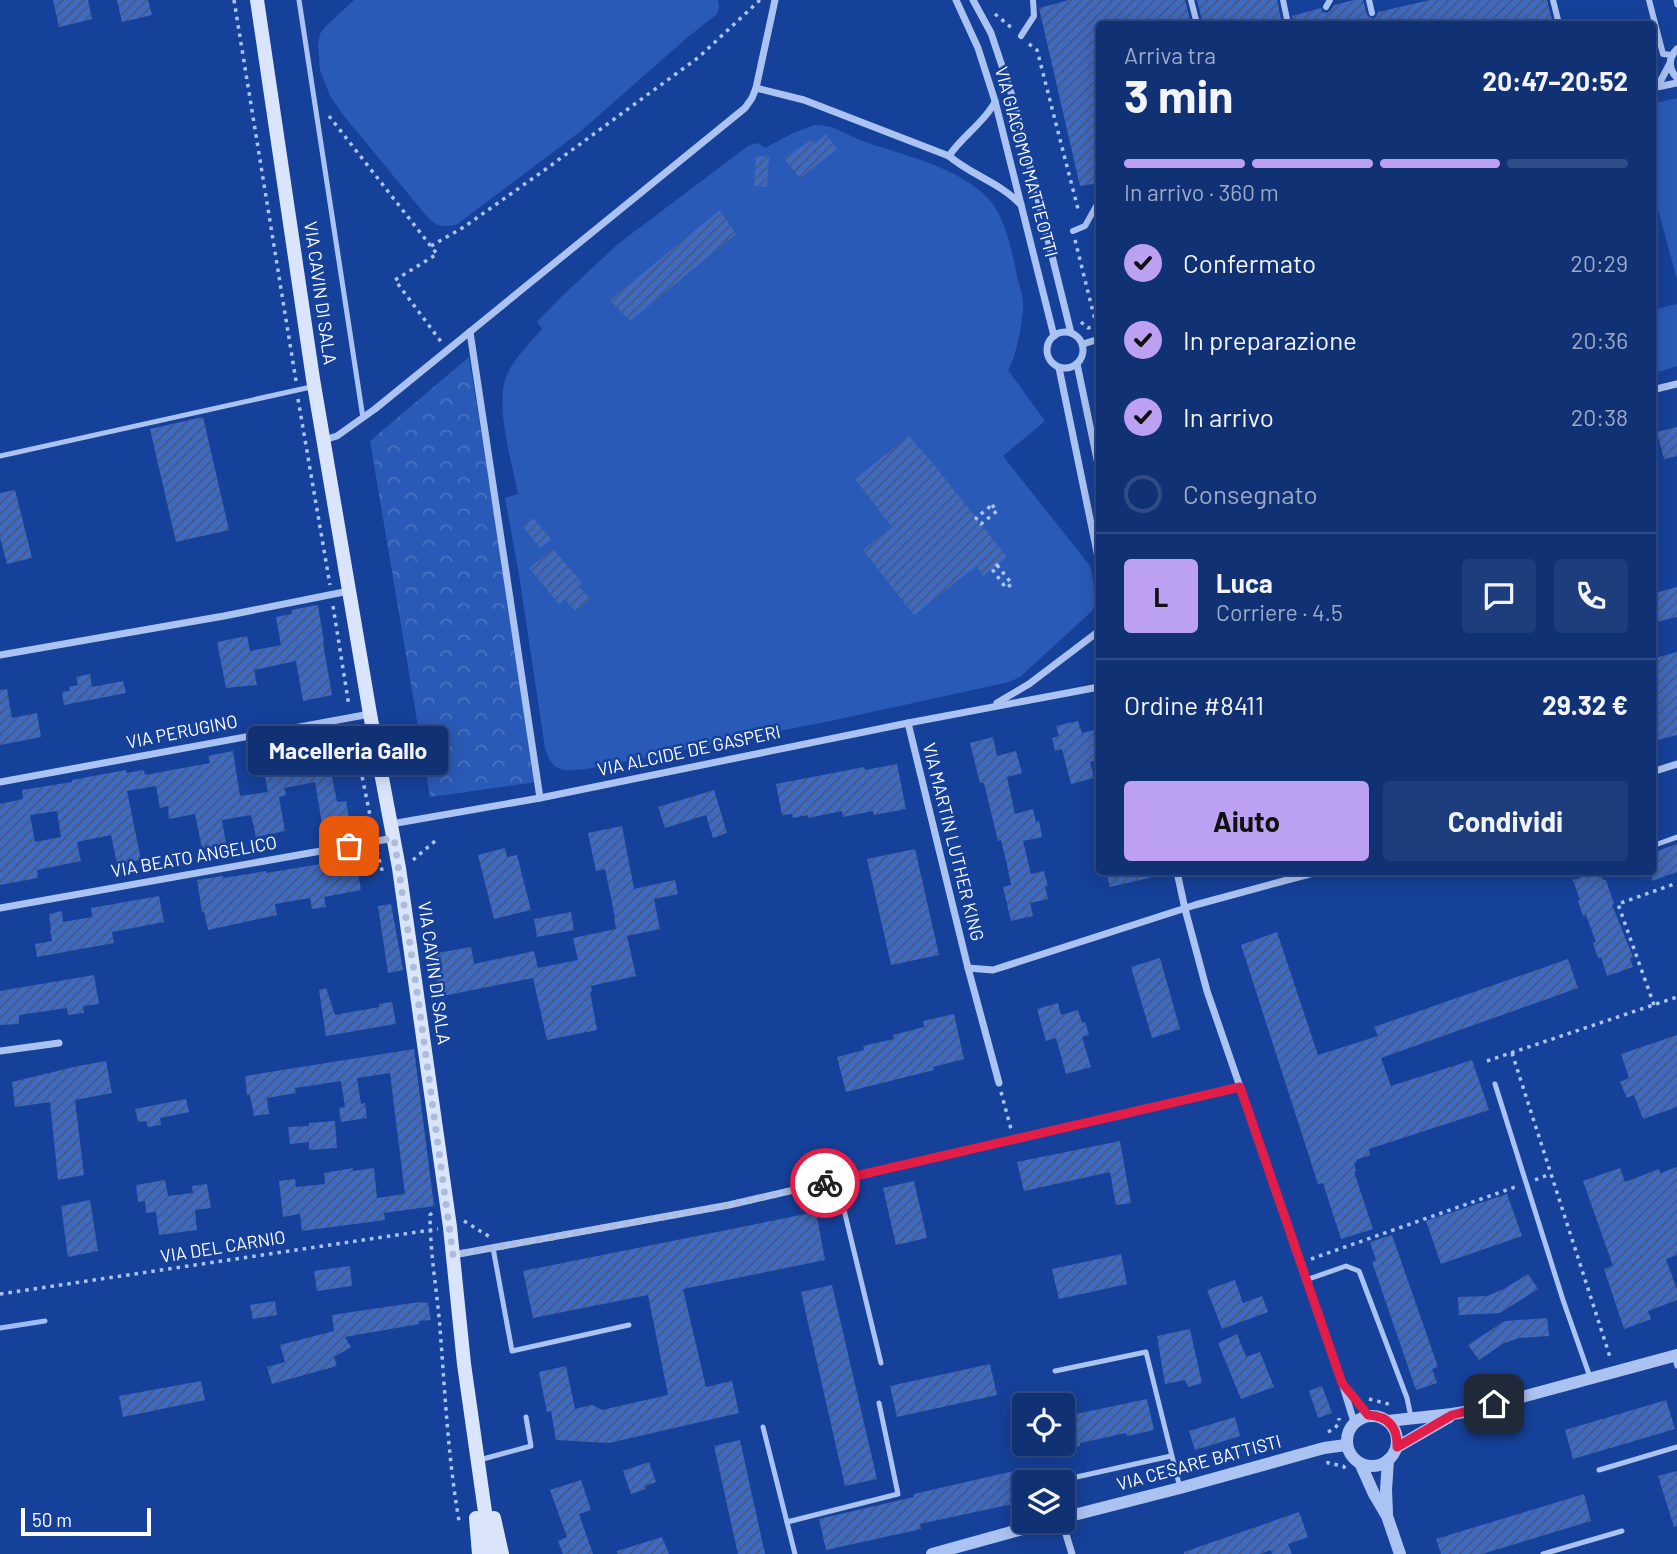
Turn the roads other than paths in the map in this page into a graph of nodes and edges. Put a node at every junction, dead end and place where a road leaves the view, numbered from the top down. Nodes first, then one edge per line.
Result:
1 (257, 0) edge
2 (299, 0) edge
3 (775, 0) edge
4 (956, 0) edge
5 (973, 0) edge
6 (1033, 0) edge
7 (1191, 0) edge
8 (1283, 0) edge
9 (1369, 0) edge
10 (1553, 0) edge
11 (1649, 0) edge
12 (1372, 13) dead end
13 (1196, 21) edge
14 (1287, 21) edge
15 (1558, 21) edge
16 (1654, 21) edge
17 (1656, 27) edge
18 (1021, 36) road end
19 (1673, 56) edge
20 (1677, 80) edge
21 (1656, 85) edge
22 (1656, 87) edge
23 (755, 88) junction
24 (995, 101) junction
25 (949, 156) junction
26 (1023, 206) junction
27 (1096, 206) edge
28 (1073, 231) road end
29 (470, 332) junction
30 (1071, 333) junction
31 (1054, 336) junction
32 (1096, 340) edge
33 (1083, 344) junction
34 (1077, 364) junction
35 (1059, 368) junction
36 (1677, 384) edge
37 (315, 386) junction
38 (1656, 389) edge
39 (363, 418) junction
40 (324, 440) junction
41 (1096, 455) edge
42 (0, 456) edge
43 (1096, 534) edge
44 (349, 591) junction
45 (1096, 633) edge
46 (0, 655) edge
47 (1096, 688) edge
48 (993, 706) junction
49 (370, 714) junction
50 (908, 723) junction
51 (1677, 764) edge
52 (1656, 771) edge
53 (0, 782) edge
54 (540, 797) junction
55 (393, 831) junction
56 (1677, 837) edge
57 (1656, 845) edge
58 (1178, 875) edge
59 (1306, 875) edge
60 (0, 908) edge
61 (1185, 909) junction
62 (968, 968) junction
63 (59, 1043) dead end
64 (0, 1051) edge
65 (999, 1083) road end
66 (1495, 1084) dead end
67 (1240, 1087) junction
68 (837, 1181) junction
69 (493, 1248) junction
70 (453, 1255) junction
71 (1307, 1280) junction
72 (629, 1325) dead end
73 (1676, 1359) edge
74 (881, 1363) dead end
75 (464, 1364) junction
76 (1055, 1371) dead end
77 (1590, 1378) junction
78 (1342, 1383) junction
79 (879, 1403) dead end
80 (1368, 1415) junction
81 (1452, 1415) junction
82 (526, 1417) dead end
83 (1411, 1420) junction
84 (1388, 1421) junction
85 (1354, 1422) junction
86 (763, 1427) dead end
87 (1346, 1445) junction
88 (1397, 1447) junction
89 (1677, 1447) edge
90 (1171, 1456) junction
91 (483, 1459) junction
92 (1388, 1460) junction
93 (1361, 1465) junction
94 (1599, 1469) dead end
95 (1075, 1477) edge
96 (1180, 1488) junction
97 (1075, 1516) edge
98 (1387, 1517) junction
99 (787, 1522) junction
100 (1622, 1531) dead end
101 (1012, 1532) edge
102 (1066, 1533) edge
103 (479, 1554) edge
104 (491, 1554) edge
105 (502, 1554) edge
106 (795, 1554) edge
107 (932, 1554) edge
108 (1072, 1554) edge
109 (1400, 1554) edge
110 (1543, 1554) edge

1 - 37 main road, VIA CAVIN DI SALA
2 - 39 lane
3 - 23 street
4 - 24 street, VIA GIACOMO MATTEOTTI
5 - 30 street, VIA GIACOMO MATTEOTTI
6 - 18 street
7 - 13 street
8 - 14 street
9 - 12 street
10 - 15 street
11 - 16 street
17 - 19 street
19 - 20 street
19 - 21 street
20 - 22 street
23 - 25 street
23 - 29 street
24 - 25 street
24 - 26 street, VIA GIACOMO MATTEOTTI
25 - 26 street
26 - 31 street, VIA GIACOMO MATTEOTTI
27 - 28 street
29 - 39 street
29 - 54 street
30 - 31 street
30 - 33 street
31 - 35 street, VIA GIACOMO MATTEOTTI
32 - 33 street
33 - 34 street
34 - 35 street
34 - 41 street
35 - 43 street, VIA GIACOMO MATTEOTTI
36 - 38 street
37 - 40 main road, VIA CAVIN DI SALA
37 - 42 lane
39 - 40 street
40 - 44 main road, VIA CAVIN DI SALA
44 - 46 street
44 - 49 main road, VIA CAVIN DI SALA
45 - 48 street, VIA ALCIDE DE GASPERI
47 - 48 street, VIA ALCIDE DE GASPERI
48 - 50 street, VIA ALCIDE DE GASPERI
49 - 53 street, VIA PERUGINO
49 - 55 main road, VIA CAVIN DI SALA
50 - 54 street, VIA ALCIDE DE GASPERI
50 - 62 street, VIA MARTIN LUTHER KING
51 - 52 street
54 - 55 street, VIA ALCIDE DE GASPERI
55 - 60 street, VIA BEATO ANGELICO
55 - 70 main road, VIA CAVIN DI SALA
56 - 57 lane
58 - 61 street
59 - 61 street, VIA MARTIN LUTHER KING
61 - 62 street, VIA MARTIN LUTHER KING
61 - 67 street
62 - 65 street, VIA MARTIN LUTHER KING
63 - 64 street
66 - 77 lane
67 - 68 street
67 - 71 street
68 - 69 street
68 - 74 lane
69 - 70 street
69 - 72 lane
70 - 75 main road, VIA CAVIN DI SALA
71 - 78 street
71 - 83 lane
73 - 77 street
75 - 91 main road, VIA CAVIN DI SALA
75 - 103 main road
75 - 104 main road, VIA CAVIN DI SALA
76 - 90 lane
77 - 81 street
78 - 80 street
78 - 85 street
79 - 99 lane
80 - 84 street
80 - 85 street
81 - 83 street
81 - 88 street
82 - 91 lane
83 - 84 street
84 - 88 street
85 - 87 street
86 - 99 lane
87 - 93 street
87 - 96 street, VIA CESARE BATTISTI
88 - 92 street
89 - 94 lane
90 - 95 lane
90 - 96 lane
91 - 105 main road, VIA CAVIN DI SALA
92 - 93 street
92 - 98 street
93 - 98 street
96 - 97 street, VIA CESARE BATTISTI
98 - 109 street
99 - 106 lane
100 - 110 lane
101 - 107 street
102 - 108 street

